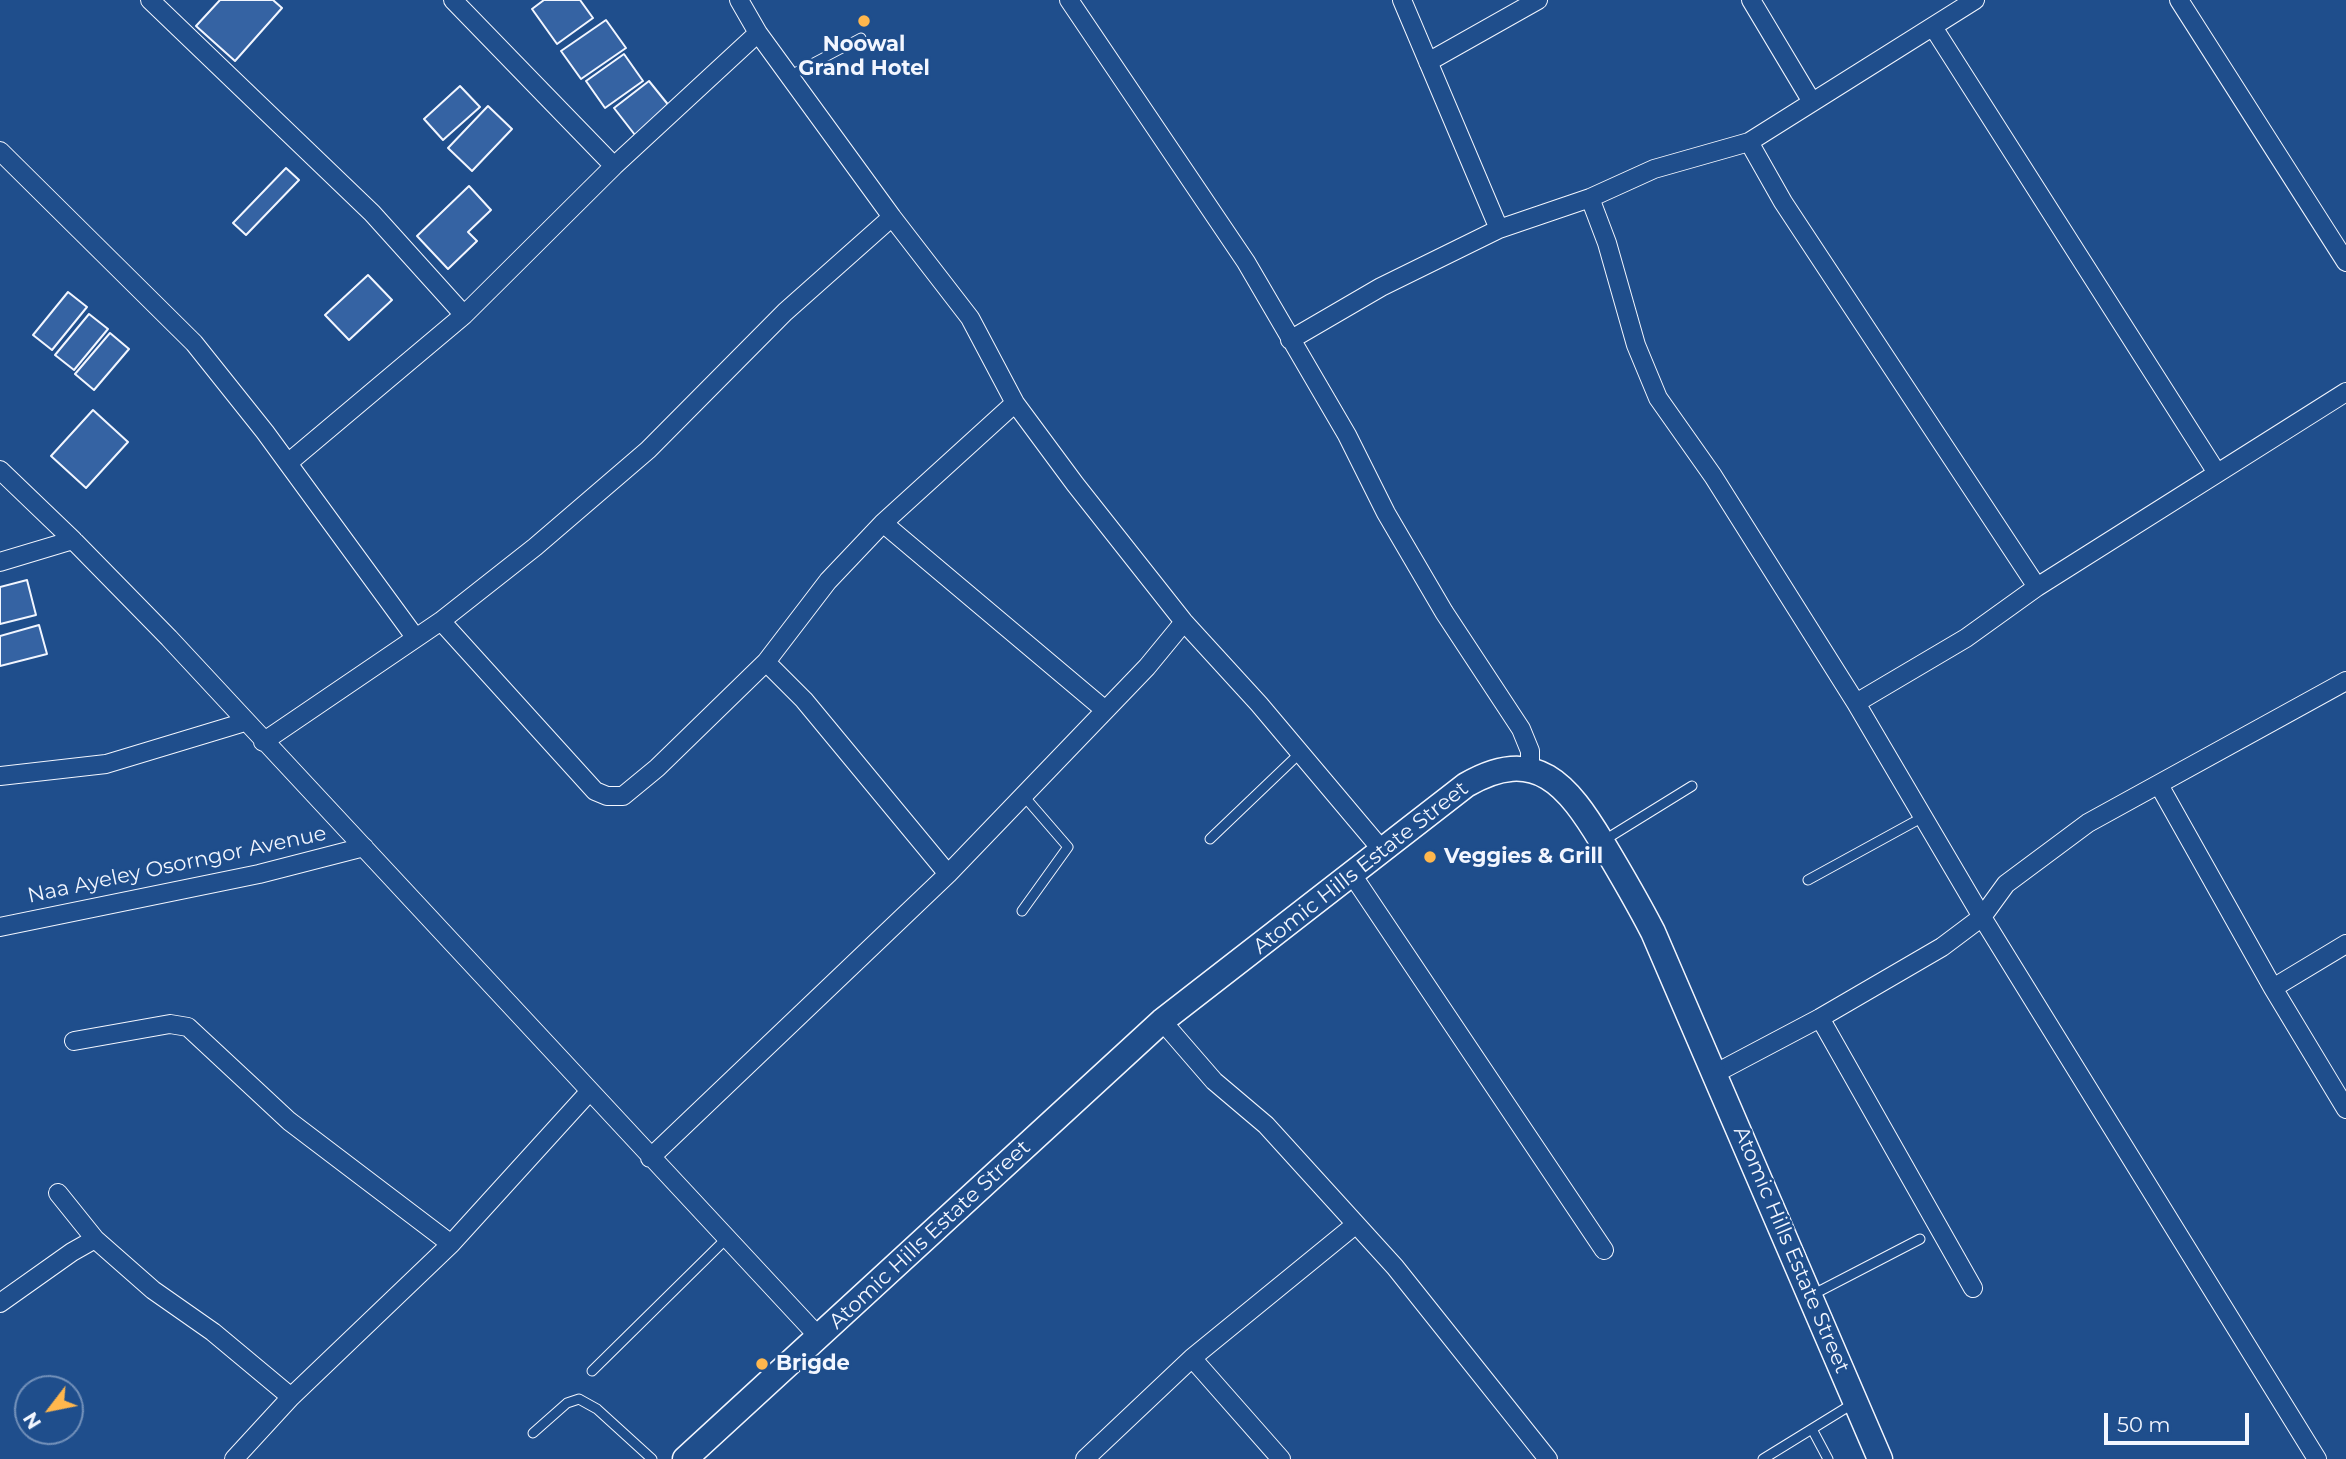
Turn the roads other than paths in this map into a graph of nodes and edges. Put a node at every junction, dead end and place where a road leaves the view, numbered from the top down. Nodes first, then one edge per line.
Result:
1 (150, 0) edge
2 (453, 0) edge
3 (739, 0) edge
4 (1069, 0) edge
5 (1402, 0) edge
6 (1538, 0) edge
7 (1751, 0) edge
8 (1975, 0) edge
9 (2179, 0) edge
10 (1933, 27) junction
11 (758, 33) junction
12 (861, 38) dead end
13 (1428, 62) junction
14 (789, 76) junction
15 (1812, 102) junction
16 (1749, 142) junction
17 (0, 151) edge
18 (614, 166) junction
19 (1590, 198) junction
20 (892, 217) junction
21 (1499, 229) junction
22 (2346, 262) edge
23 (464, 315) junction
24 (1290, 340) junction
25 (2346, 392) edge
26 (1015, 403) junction
27 (288, 463) junction
28 (0, 471) edge
29 (2217, 473) junction
30 (883, 523) junction
31 (73, 540) junction
32 (0, 562) edge
33 (2037, 587) junction
34 (441, 621) junction
35 (1184, 622) junction
36 (415, 637) junction
37 (766, 662) junction
38 (2346, 681) edge
39 (1856, 703) junction
40 (1105, 710) junction
41 (245, 722) junction
42 (263, 742) junction
43 (1300, 754) junction
44 (1530, 770) junction
45 (0, 776) edge
46 (2159, 785) junction
47 (1692, 786) dead end
48 (1023, 795) junction
49 (1923, 817) junction
50 (1210, 839) dead end
51 (1602, 842) junction
52 (364, 847) junction
53 (1382, 850) junction
54 (1352, 873) junction
55 (947, 874) junction
56 (1808, 880) dead end
57 (1022, 911) dead end
58 (1982, 917) junction
59 (0, 927) edge
60 (2346, 944) edge
61 (2273, 988) junction
62 (1820, 1018) junction
63 (1162, 1021) junction
64 (74, 1041) dead end
65 (1716, 1073) junction
66 (590, 1091) junction
67 (2346, 1109) edge
68 (650, 1157) junction
69 (58, 1193) dead end
70 (1355, 1226) junction
71 (727, 1238) junction
72 (1920, 1238) dead end
73 (95, 1239) junction
74 (451, 1244) junction
75 (1604, 1250) dead end
76 (1973, 1288) dead end
77 (1810, 1296) junction
78 (0, 1303) edge
79 (819, 1337) junction
80 (1192, 1358) junction
81 (592, 1371) dead end
82 (291, 1397) junction
83 (1856, 1402) junction
84 (1812, 1429) junction
85 (533, 1433) dead end
86 (234, 1459) edge
87 (652, 1459) edge
88 (685, 1459) edge
89 (1085, 1459) edge
90 (1281, 1459) edge
91 (1548, 1459) edge
92 (1763, 1459) edge
93 (1828, 1459) edge
94 (1880, 1459) edge
95 (2317, 1459) edge

1 - 23 street
2 - 18 street
3 - 11 street
4 - 24 street
5 - 13 street
6 - 13 street
7 - 15 street
8 - 10 street
9 - 22 street
10 - 15 street
10 - 29 street
11 - 14 street
11 - 18 street
12 - 14 lane
13 - 21 street
14 - 20 street
15 - 16 street
16 - 19 street
16 - 33 street
17 - 27 street
18 - 23 street
19 - 21 street
19 - 39 street
20 - 26 street
20 - 34 street
21 - 24 street
23 - 27 street
24 - 44 street
25 - 29 street
26 - 30 street
26 - 35 street
27 - 36 street
28 - 31 street
29 - 33 street
30 - 37 street
30 - 40 street
31 - 32 street
31 - 41 street
33 - 39 street
34 - 36 street
34 - 37 street
35 - 40 street
35 - 43 street
36 - 42 street
37 - 55 street
38 - 46 street
39 - 49 street
40 - 48 street
41 - 42 street
41 - 45 street
42 - 52 street
43 - 50 lane
43 - 53 street
44 - 51 street, Atomic Hills Estate Street
44 - 53 street, Atomic Hills Estate Street
46 - 58 street
46 - 61 street
47 - 51 lane
48 - 55 street
48 - 57 lane
49 - 56 lane
49 - 58 street
51 - 65 street, Atomic Hills Estate Street
52 - 59 street, Naa Ayeley Osorngor Avenue
52 - 66 street
53 - 54 street, Atomic Hills Estate Street
54 - 63 street, Atomic Hills Estate Street
54 - 75 street
55 - 68 street
58 - 62 street
58 - 95 street
60 - 61 street
61 - 67 street
62 - 65 street
62 - 76 street
63 - 70 street
63 - 79 street, Atomic Hills Estate Street
64 - 74 street
65 - 77 street, Atomic Hills Estate Street
66 - 68 street
66 - 74 street
68 - 71 street
69 - 73 street
70 - 80 street
70 - 91 street
71 - 79 street
71 - 81 lane
72 - 77 lane
73 - 78 street
73 - 82 street
74 - 82 street
77 - 83 street, Atomic Hills Estate Street
79 - 88 street, Atomic Hills Estate Street
80 - 89 street
80 - 90 street
82 - 86 street
83 - 84 lane
83 - 94 street, Atomic Hills Estate Street
84 - 92 lane
84 - 93 lane
85 - 87 lane

